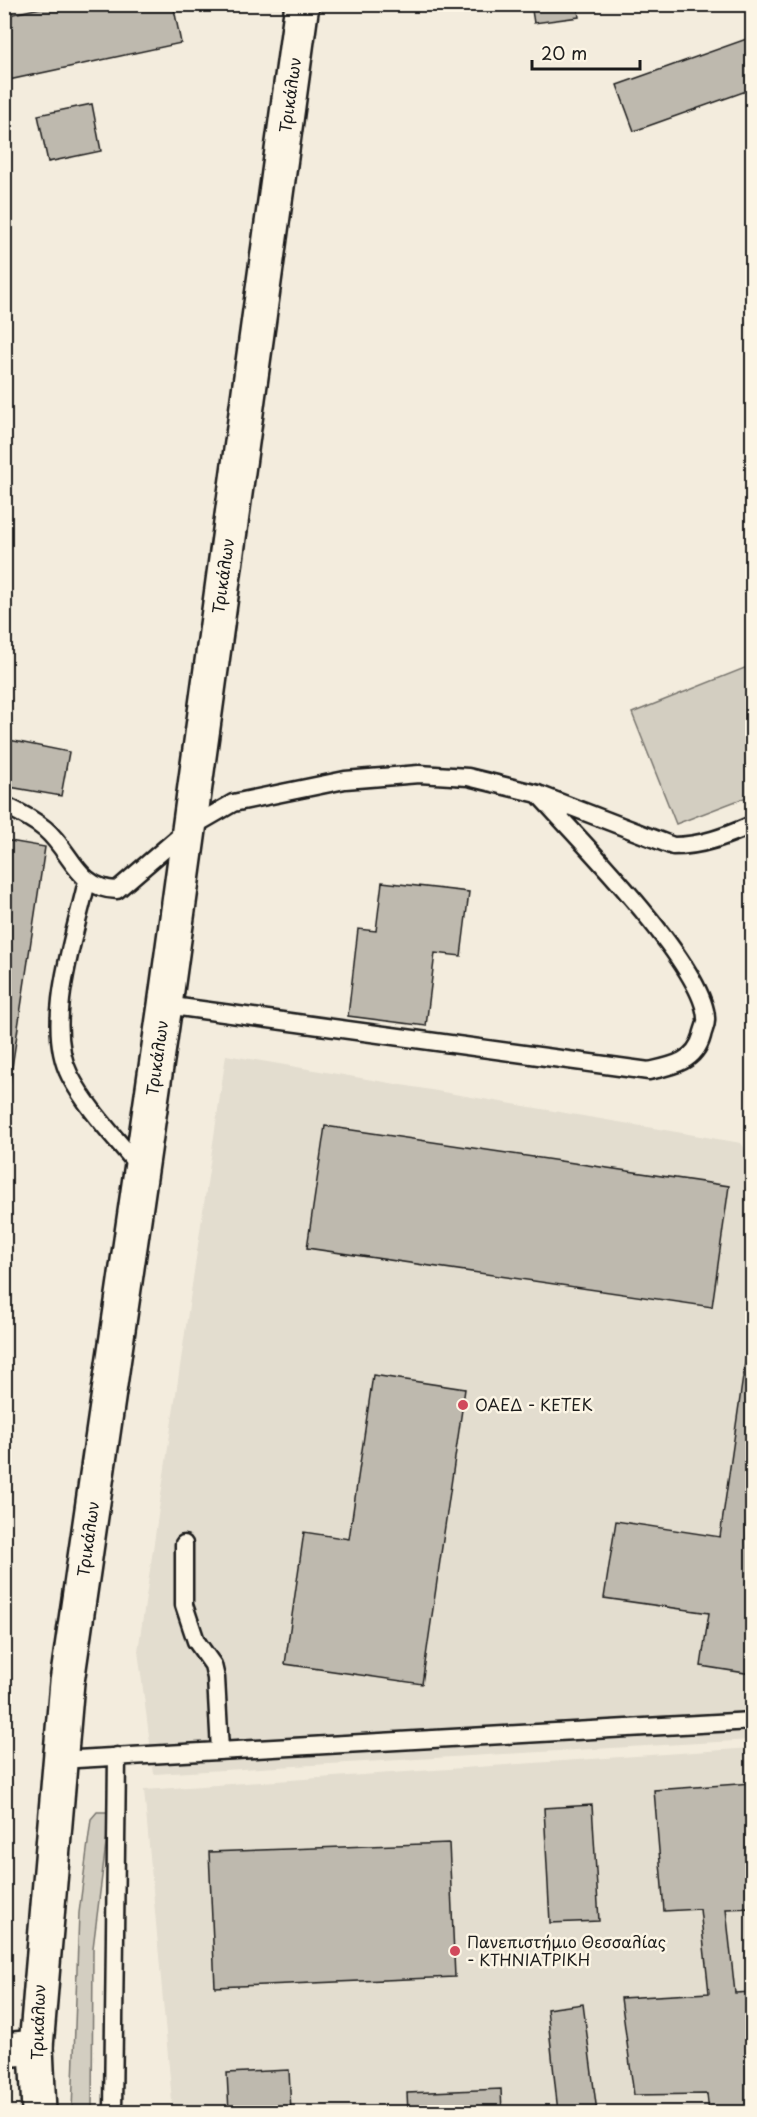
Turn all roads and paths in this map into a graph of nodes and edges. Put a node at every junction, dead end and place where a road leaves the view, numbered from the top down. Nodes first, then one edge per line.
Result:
1 (302, 4) edge
2 (538, 794) junction
3 (4, 805) edge
4 (753, 825) edge
5 (188, 830) junction
6 (87, 881) junction
7 (165, 1005) junction
8 (141, 1170) junction
9 (184, 1544) dead end
10 (753, 1721) edge
11 (220, 1750) junction
12 (117, 1756) junction
13 (59, 1760) junction
14 (20, 2049) edge
15 (39, 2112) edge
16 (113, 2112) edge

1 - 5 main road, Τρικάλων
2 - 4 lane
2 - 5 lane
2 - 7 lane
3 - 6 lane
5 - 6 lane
5 - 7 main road, Τρικάλων
6 - 8 lane
7 - 8 main road, Τρικάλων
8 - 13 main road, Τρικάλων
9 - 11 lane
10 - 11 lane
11 - 12 lane
12 - 13 lane
12 - 16 lane
13 - 14 main road, Τρικάλων
14 - 15 main road, Τρικάλων

